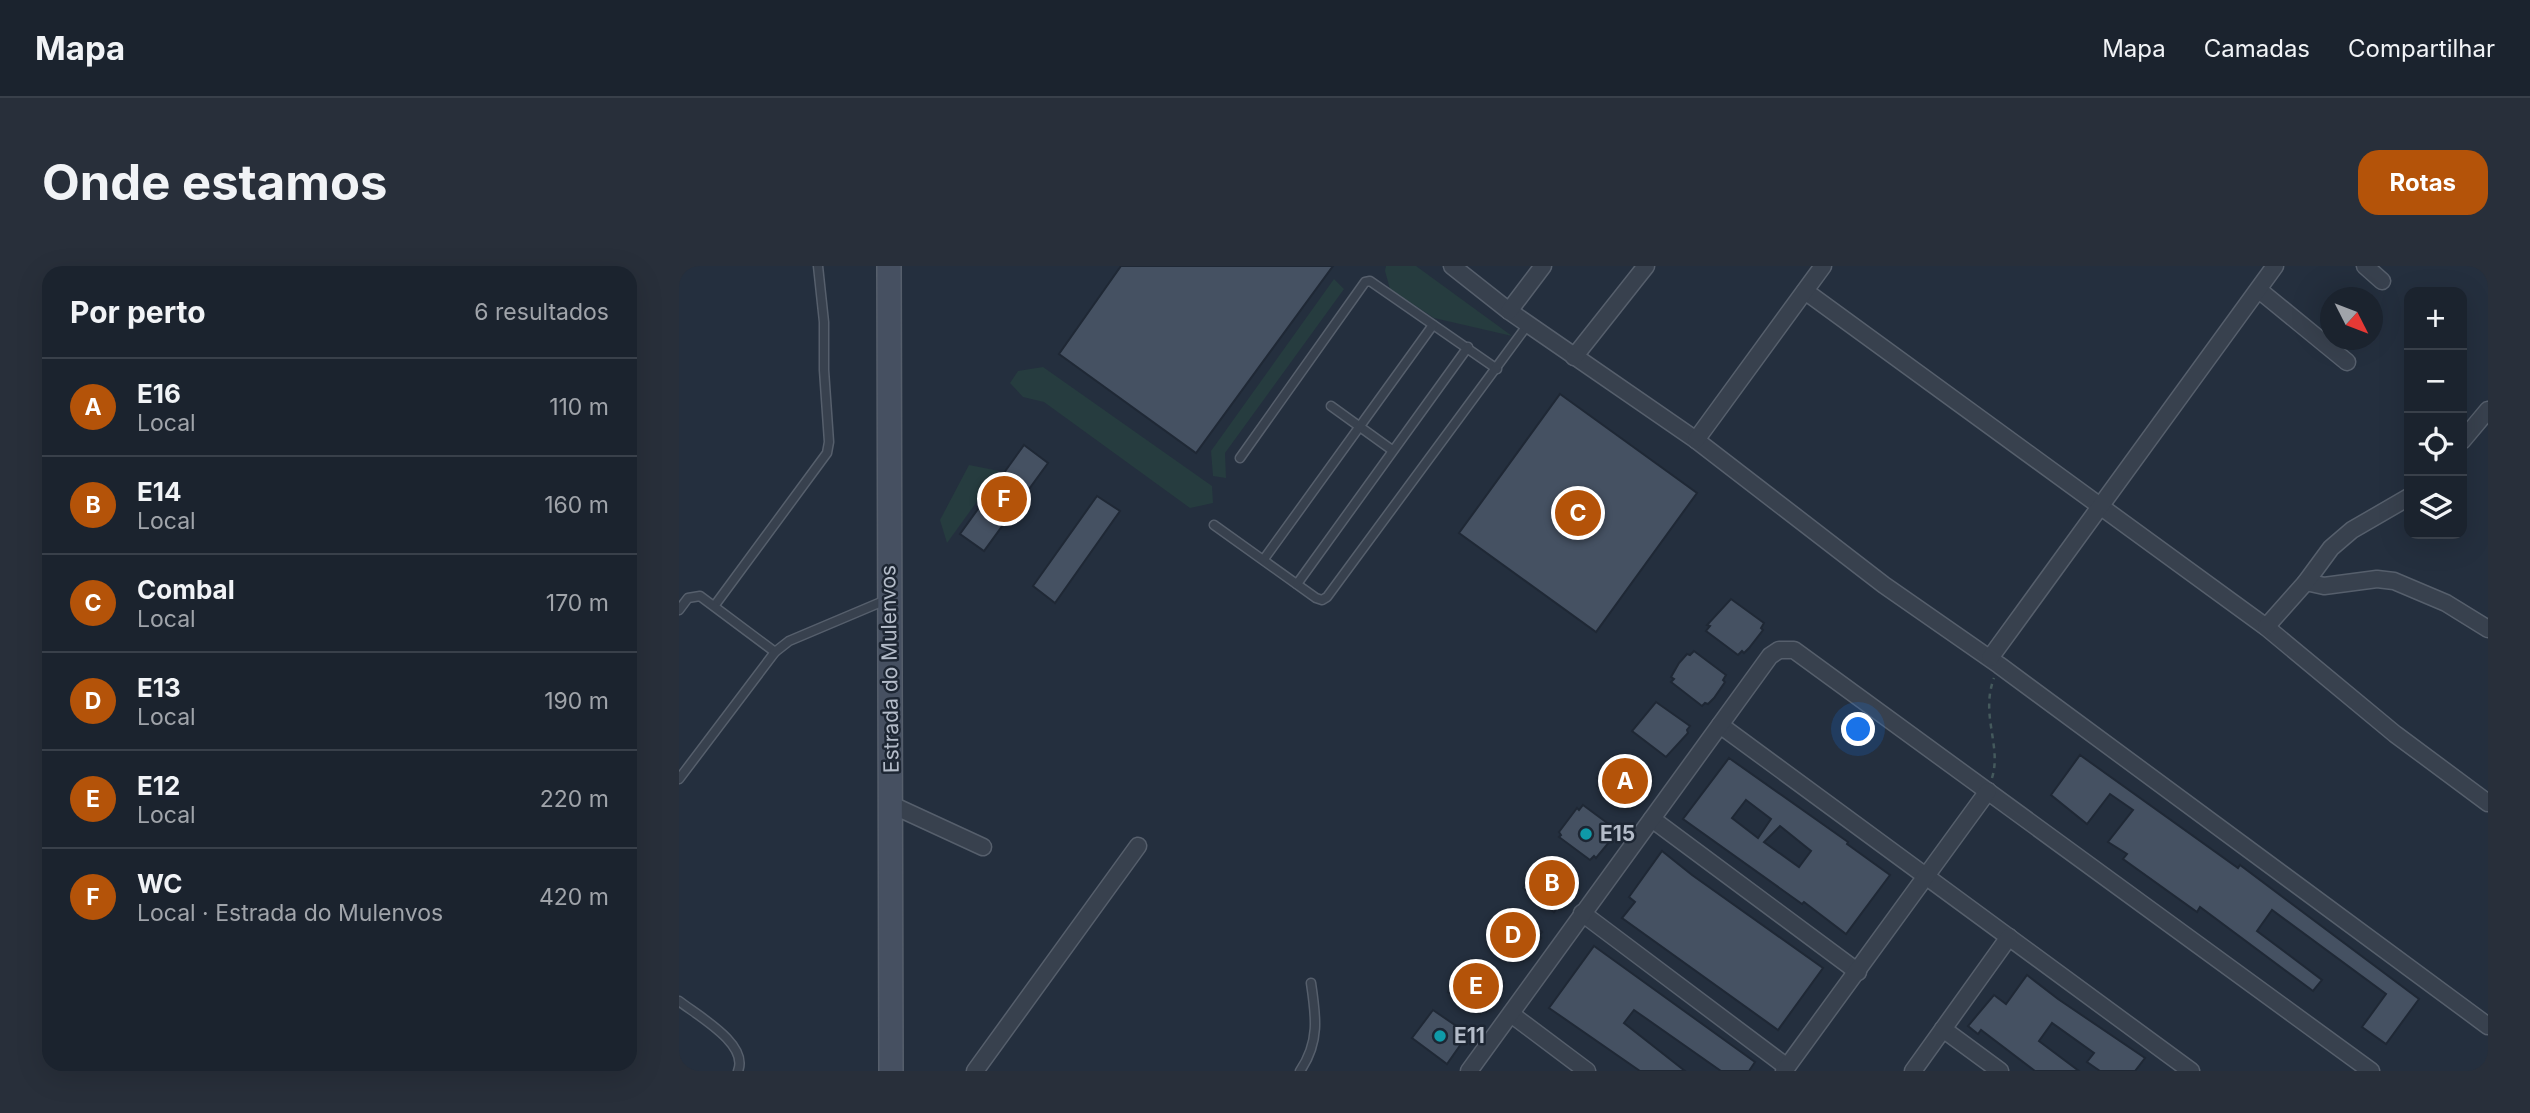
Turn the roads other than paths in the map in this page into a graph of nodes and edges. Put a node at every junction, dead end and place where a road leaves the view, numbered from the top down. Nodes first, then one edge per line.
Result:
1 (818, 266) edge
2 (888, 266) edge
3 (1452, 266) edge
4 (1543, 266) edge
5 (1646, 266) edge
6 (1823, 266) edge
7 (2275, 266) edge
8 (2365, 266) edge
9 (2382, 281) dead end
10 (2259, 290) junction
11 (1805, 291) junction
12 (1404, 304) junction
13 (1509, 311) junction
14 (1396, 315) dead end
15 (1529, 323) junction
16 (1433, 325) junction
17 (1468, 347) junction
18 (1574, 358) junction
19 (2347, 362) dead end
20 (1497, 369) junction
21 (1331, 406) junction
22 (2488, 410) edge
23 (1361, 428) junction
24 (2467, 435) edge
25 (1696, 440) junction
26 (1392, 450) junction
27 (1240, 458) dead end
28 (2404, 500) edge
29 (2100, 508) junction
30 (1214, 525) dead end
31 (1244, 529) dead end
32 (1236, 540) junction
33 (1264, 559) junction
34 (2306, 582) junction
35 (1297, 584) junction
36 (888, 599) junction
37 (715, 605) junction
38 (679, 610) edge
39 (2266, 627) junction
40 (2488, 629) edge
41 (775, 652) junction
42 (1994, 662) junction
43 (1720, 725) junction
44 (679, 779) edge
45 (1988, 791) junction
46 (2487, 800) edge
47 (892, 805) junction
48 (1652, 819) junction
49 (1138, 846) dead end
50 (983, 847) dead end
51 (1927, 877) junction
52 (1582, 913) junction
53 (2009, 937) junction
54 (1858, 972) junction
55 (1311, 983) dead end
56 (679, 1001) edge
57 (1511, 1014) junction
58 (2488, 1026) edge
59 (1943, 1029) junction
60 (1785, 1069) edge
61 (738, 1071) edge
62 (891, 1071) edge
63 (975, 1071) edge
64 (1300, 1071) edge
65 (1469, 1071) edge
66 (1587, 1071) edge
67 (1913, 1071) edge
68 (2000, 1071) edge
69 (2191, 1071) edge
70 (2371, 1071) edge

1 - 37 lane
2 - 36 street, Estrada do Mulenvos
3 - 13 street
4 - 13 street
5 - 18 street
6 - 11 street
7 - 10 street
8 - 9 street
10 - 19 street
10 - 29 street
11 - 25 street
11 - 29 street
12 - 14 lane
12 - 16 lane
12 - 27 lane
13 - 15 street
15 - 18 street
15 - 20 lane
16 - 17 lane
16 - 23 lane
17 - 20 lane
17 - 26 lane
18 - 25 street
20 - 35 lane
21 - 21 lane
21 - 23 lane
22 - 24 street
23 - 26 lane
23 - 33 lane
25 - 42 street
26 - 35 lane
28 - 34 street
29 - 39 street
29 - 42 street
30 - 32 lane
31 - 32 lane
32 - 33 lane
33 - 35 lane
34 - 39 street
34 - 40 street
36 - 41 lane
36 - 47 street, Estrada do Mulenvos
37 - 38 lane
37 - 41 lane
39 - 46 street
41 - 44 lane
42 - 58 street
43 - 45 street
43 - 48 street
43 - 51 street
45 - 51 street
45 - 70 street
47 - 50 street
47 - 62 street, Estrada do Mulenvos
48 - 52 street
48 - 54 street
49 - 63 street
51 - 53 street
51 - 54 street
52 - 57 street
52 - 60 street
53 - 59 street
53 - 69 street
54 - 60 street
55 - 64 lane
56 - 61 lane
57 - 65 street
57 - 66 street
59 - 67 street
59 - 68 street

